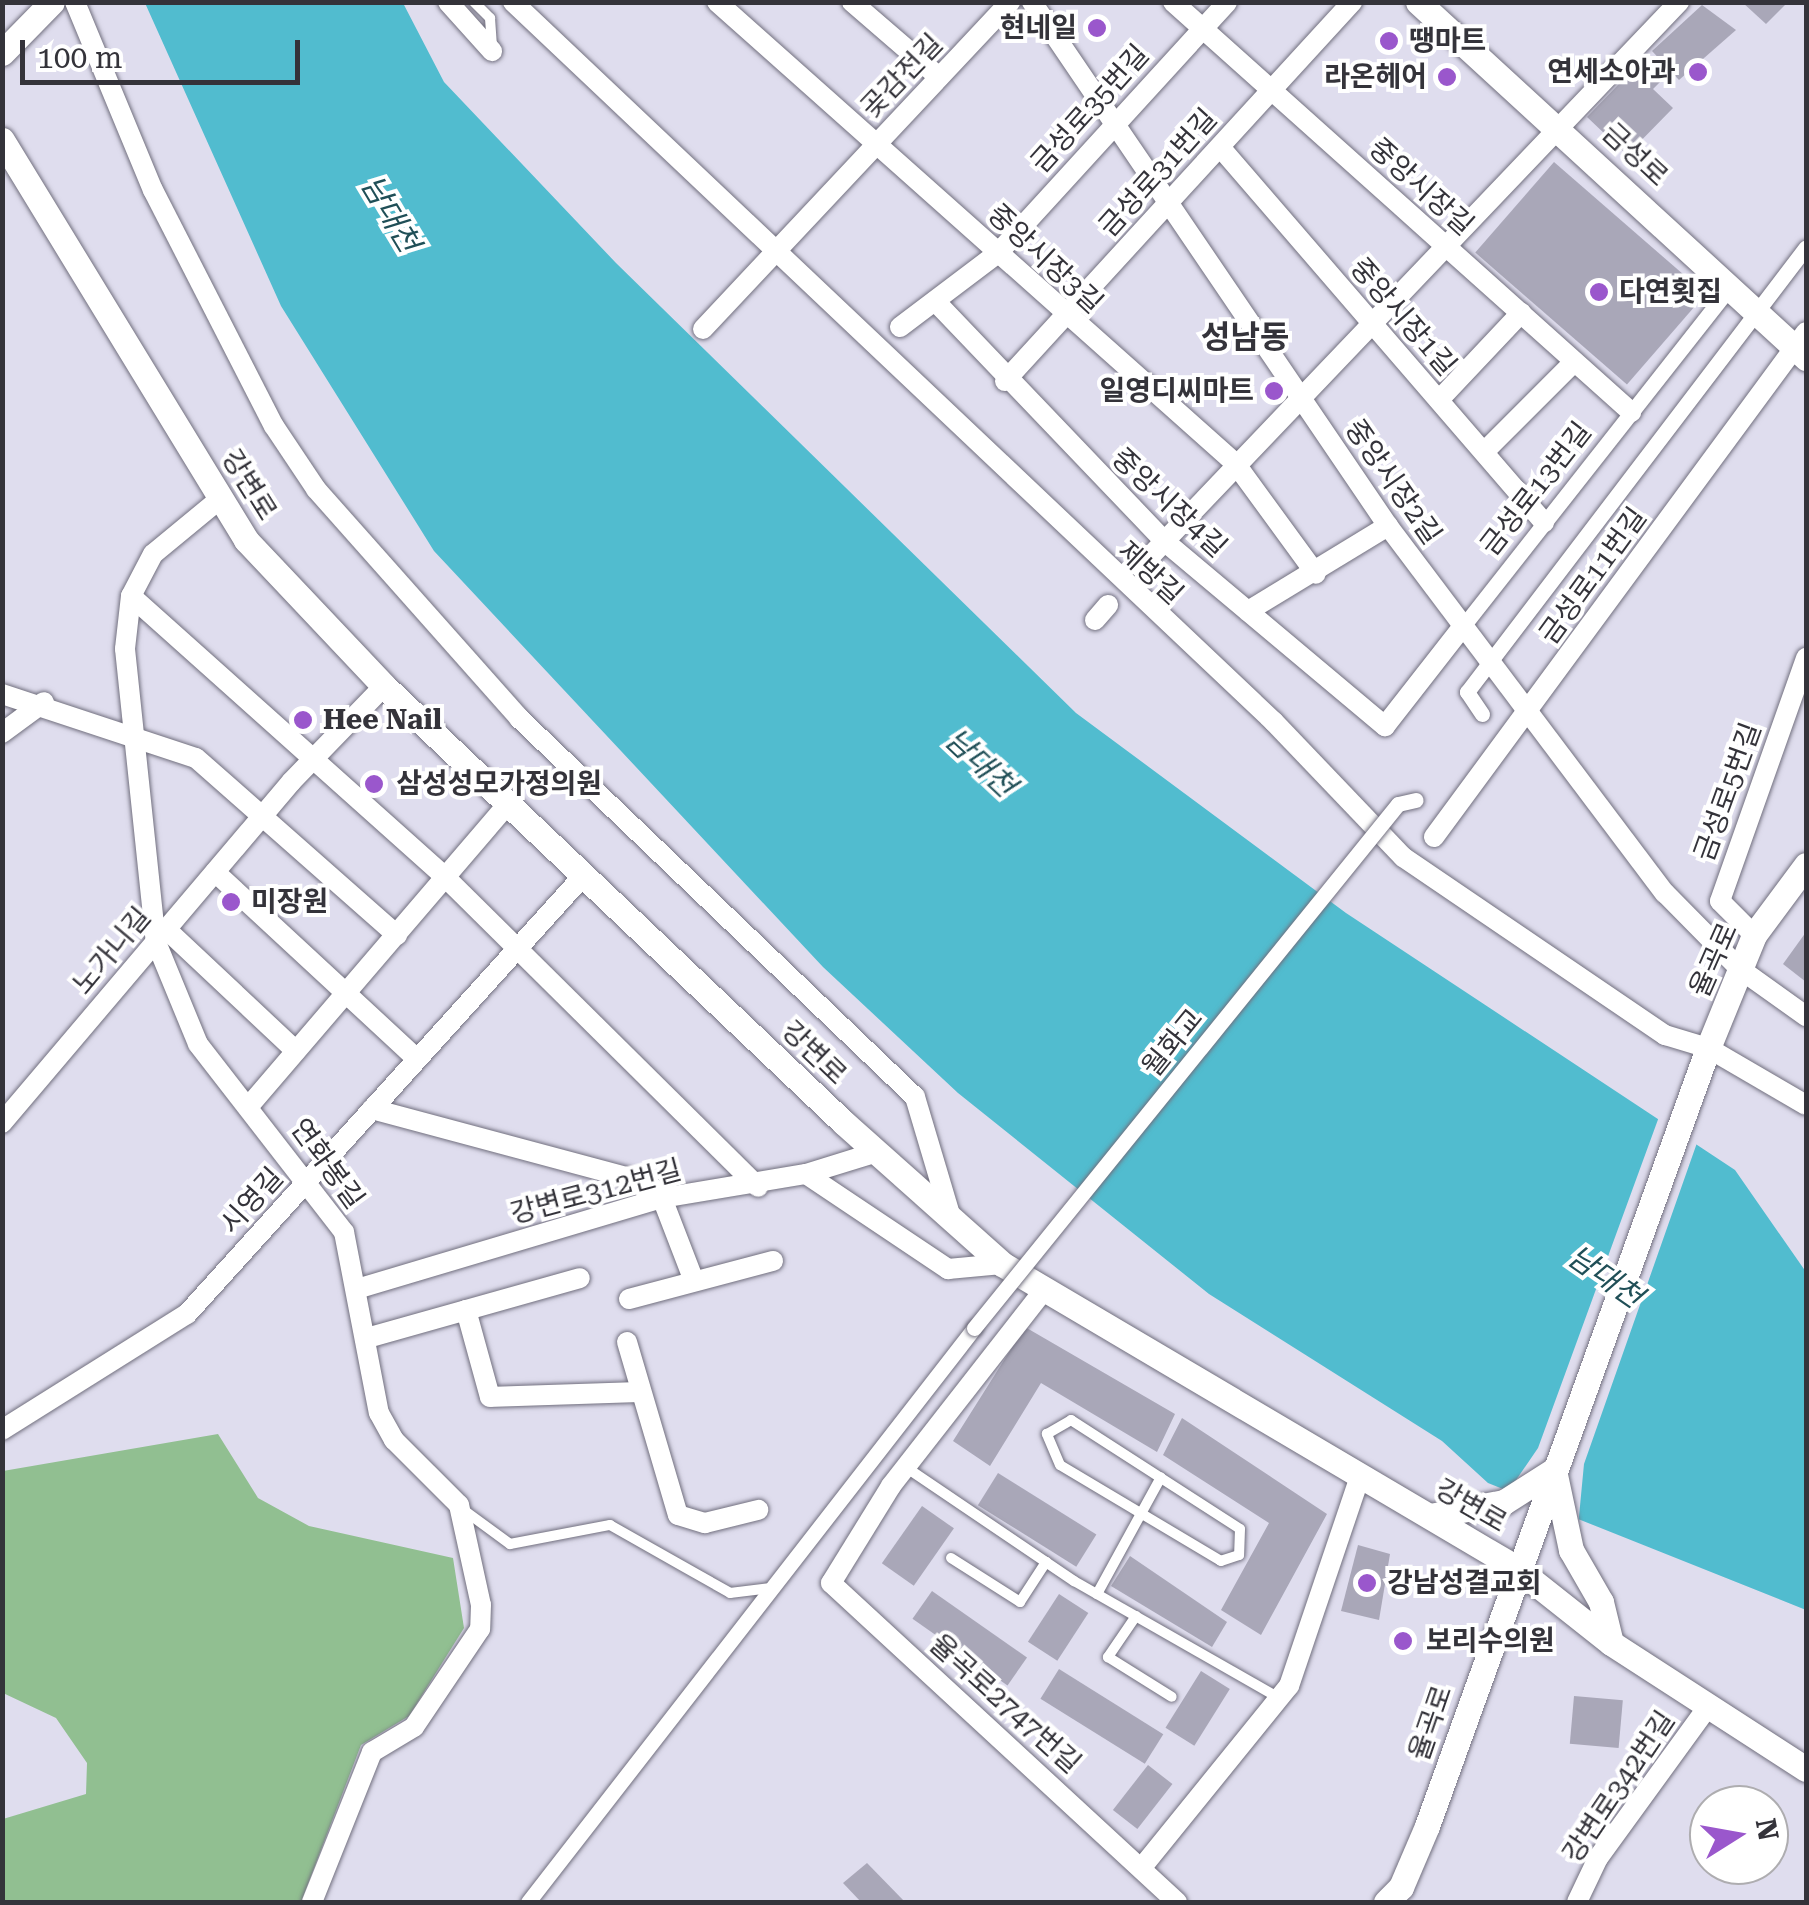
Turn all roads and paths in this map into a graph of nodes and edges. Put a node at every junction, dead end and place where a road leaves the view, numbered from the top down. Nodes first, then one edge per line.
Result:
1 (52, 2) edge
2 (75, 2) edge
3 (448, 2) edge
4 (474, 2) edge
5 (513, 2) edge
6 (717, 2) edge
7 (852, 2) edge
8 (1010, 2) edge
9 (1032, 2) edge
10 (1174, 2) edge
11 (1227, 2) edge
12 (1352, 2) edge
13 (1418, 2) edge
14 (1680, 2) edge
15 (1202, 28) junction
16 (492, 52) joint
17 (2, 53) edge
18 (938, 77) junction
19 (1272, 88) junction
20 (1114, 124) junction
21 (1562, 128) junction
22 (2, 140) edge
23 (876, 144) junction
24 (1220, 147) junction
25 (1169, 201) junction
26 (1806, 246) edge
27 (1450, 250) junction
28 (773, 251) junction
29 (1000, 252) junction
30 (1730, 286) junction
31 (935, 300) junction
32 (1756, 310) junction
33 (1520, 313) junction
34 (1065, 318) junction
35 (1370, 321) junction
36 (900, 327) dead end
37 (703, 330) dead end
38 (1803, 346) edge
39 (1574, 362) junction
40 (1005, 381) junction
41 (1298, 394) junction
42 (1438, 400) junction
43 (1631, 412) junction
44 (1485, 451) junction
45 (1235, 462) junction
46 (221, 498) junction
47 (1544, 523) junction
48 (1388, 526) junction
49 (1163, 540) junction
50 (1140, 567) dead end
51 (1316, 574) junction
52 (131, 596) junction
53 (1248, 612) junction
54 (1464, 625) junction
55 (1806, 658) edge
56 (1491, 660) junction
57 (384, 686) junction
58 (2, 694) edge
59 (44, 702) junction
60 (1530, 709) junction
61 (1482, 714) dead end
62 (1384, 726) joint
63 (2, 732) edge
64 (134, 734) junction
65 (312, 760) junction
66 (1416, 800) dead end
67 (509, 803) junction
68 (263, 815) junction
69 (1434, 837) dead end
70 (1806, 865) edge
71 (215, 872) junction
72 (584, 875) junction
73 (446, 878) junction
74 (397, 935) junction
75 (1754, 935) junction
76 (161, 936) junction
77 (517, 948) junction
78 (1740, 969) junction
79 (348, 992) junction
80 (1806, 1016) edge
81 (1708, 1048) junction
82 (296, 1052) junction
83 (417, 1059) junction
84 (1806, 1105) edge
85 (248, 1106) junction
86 (372, 1109) junction
87 (2, 1123) edge
88 (877, 1152) junction
89 (806, 1174) junction
90 (308, 1180) junction
91 (758, 1187) junction
92 (662, 1198) junction
93 (951, 1218) junction
94 (773, 1261) dead end
95 (1002, 1264) junction
96 (580, 1278) dead end
97 (694, 1281) junction
98 (360, 1288) junction
99 (1044, 1290) junction
100 (629, 1299) dead end
101 (466, 1310) junction
102 (368, 1338) junction
103 (627, 1342) dead end
104 (637, 1392) junction
105 (2, 1430) edge
106 (906, 1467) junction
107 (1554, 1470) junction
108 (1161, 1478) junction
109 (1359, 1479) junction
110 (459, 1506) junction
111 (758, 1510) dead end
112 (1141, 1514) junction
113 (1430, 1516) junction
114 (952, 1558) dead end
115 (1046, 1562) junction
116 (1517, 1562) junction
117 (771, 1588) junction
118 (1097, 1594) junction
119 (1136, 1616) junction
120 (1611, 1643) junction
121 (1172, 1697) dead end
122 (1279, 1698) junction
123 (1708, 1705) junction
124 (1806, 1769) edge
125 (1143, 1866) junction
126 (1400, 1897) edge
127 (312, 1902) edge
128 (528, 1902) edge
129 (1177, 1902) edge
130 (1577, 1902) edge

1 - 17 street
2 - 93 street
3 - 16 street
4 - 16 lane
5 - 28 street, 제방길
6 - 23 street, 중앙시장3길
7 - 18 street
8 - 18 street, 곶감전길
9 - 20 street, 중앙시장2길
10 - 15 street, 중앙시장길
11 - 15 street, 금성로35번길
12 - 19 street, 금성로31번길
13 - 21 street, 금성로
14 - 21 street
15 - 19 street, 중앙시장길
15 - 20 street, 금성로35번길
18 - 23 street, 곶감전길
19 - 24 street, 금성로31번길
19 - 27 street, 중앙시장길
20 - 25 street, 중앙시장2길
20 - 29 street, 금성로35번길
21 - 27 street
21 - 30 street, 금성로
22 - 46 street, 강변로
23 - 28 street, 곶감전길
23 - 29 street, 중앙시장3길
24 - 25 street, 금성로31번길
24 - 35 street, 중앙시장1길
25 - 34 street, 금성로31번길
25 - 41 street, 중앙시장2길
26 - 32 street
27 - 33 street, 중앙시장길
27 - 35 street
28 - 37 street, 곶감전길
28 - 81 street, 제방길
29 - 31 street, 금성로35번길
29 - 34 street, 중앙시장3길
30 - 32 street, 금성로
30 - 43 street, 금성로13번길
31 - 36 street, 금성로35번길
31 - 40 street, 중앙시장4길
32 - 38 street, 금성로
32 - 56 street
33 - 39 street, 중앙시장길
33 - 42 street
34 - 40 street, 금성로31번길
34 - 45 street, 중앙시장3길
35 - 41 street
35 - 42 street, 중앙시장1길
38 - 60 street, 금성로11번길
39 - 43 street, 중앙시장길
39 - 44 street
40 - 49 street, 중앙시장4길
41 - 45 street
41 - 48 street, 중앙시장2길
42 - 44 street, 중앙시장1길
43 - 47 street, 금성로13번길
44 - 47 street, 중앙시장1길
45 - 49 street
45 - 51 street, 중앙시장3길
46 - 52 street, 연화봉길
46 - 57 street, 강변로
47 - 54 street, 금성로13번길
48 - 51 street
48 - 54 street, 중앙시장2길
49 - 50 street
49 - 53 street, 중앙시장4길
51 - 53 street
52 - 64 street, 연화봉길
52 - 65 street
53 - 62 street, 중앙시장4길
54 - 56 street, 중앙시장2길
54 - 62 street, 금성로13번길
55 - 75 street, 금성로5번길
56 - 60 street, 중앙시장2길
56 - 61 street
57 - 65 street, 노가니길
57 - 67 street, 강변로
58 - 59 street
59 - 63 street
59 - 64 street
60 - 69 street, 금성로11번길
60 - 78 street, 중앙시장2길
64 - 68 street
64 - 76 street, 연화봉길
65 - 68 street, 노가니길
65 - 73 street
66 - 117 street, 월화교, bridge
67 - 72 street, 강변로
67 - 73 street
68 - 71 street, 노가니길
68 - 74 street
70 - 75 street, 율곡로
71 - 76 street, 노가니길
71 - 79 street
72 - 77 street, 시영길
72 - 88 street, 강변로
73 - 74 street
73 - 77 street
74 - 79 street
75 - 78 street, 율곡로
76 - 82 street
76 - 85 street, 연화봉길
76 - 87 street, 노가니길
77 - 83 street, 시영길
77 - 91 street
78 - 80 street, 중앙시장2길
78 - 81 street, 율곡로
79 - 82 street
79 - 83 street
81 - 84 street, 제방길
81 - 107 street, 율곡로
82 - 85 street
83 - 86 street, 시영길
85 - 90 street, 연화봉길
86 - 90 street, 시영길
86 - 92 street
88 - 89 street, 강변로312번길
88 - 93 street, 강변로
89 - 91 street, 강변로312번길
89 - 95 street
90 - 98 street, 연화봉길
90 - 105 street, 시영길
91 - 92 street, 강변로312번길
92 - 97 street
92 - 98 street, 강변로312번길
93 - 95 street, 강변로
94 - 97 street
95 - 99 street, 강변로
96 - 101 street
97 - 100 street
98 - 102 street, 연화봉길
99 - 106 street
99 - 109 street, 강변로
101 - 102 street
101 - 104 street
102 - 110 street, 연화봉길
103 - 104 street
104 - 111 street
106 - 115 lane
106 - 125 street, 율곡로2747번길
107 - 113 street
107 - 116 street, 율곡로
107 - 120 street
108 - 112 lane
108 - 112 lane
108 - 112 lane
109 - 113 street, 강변로
109 - 122 street
110 - 117 lane
110 - 127 street
112 - 118 lane
113 - 116 street, 강변로
114 - 115 lane
115 - 118 lane
116 - 120 street, 강변로
116 - 126 street, 율곡로
117 - 128 street, 월화교
118 - 119 lane
119 - 121 lane
119 - 122 lane
120 - 123 street, 강변로
122 - 125 street
123 - 124 street, 강변로
123 - 130 street, 강변로342번길
125 - 129 street, 율곡로2747번길

